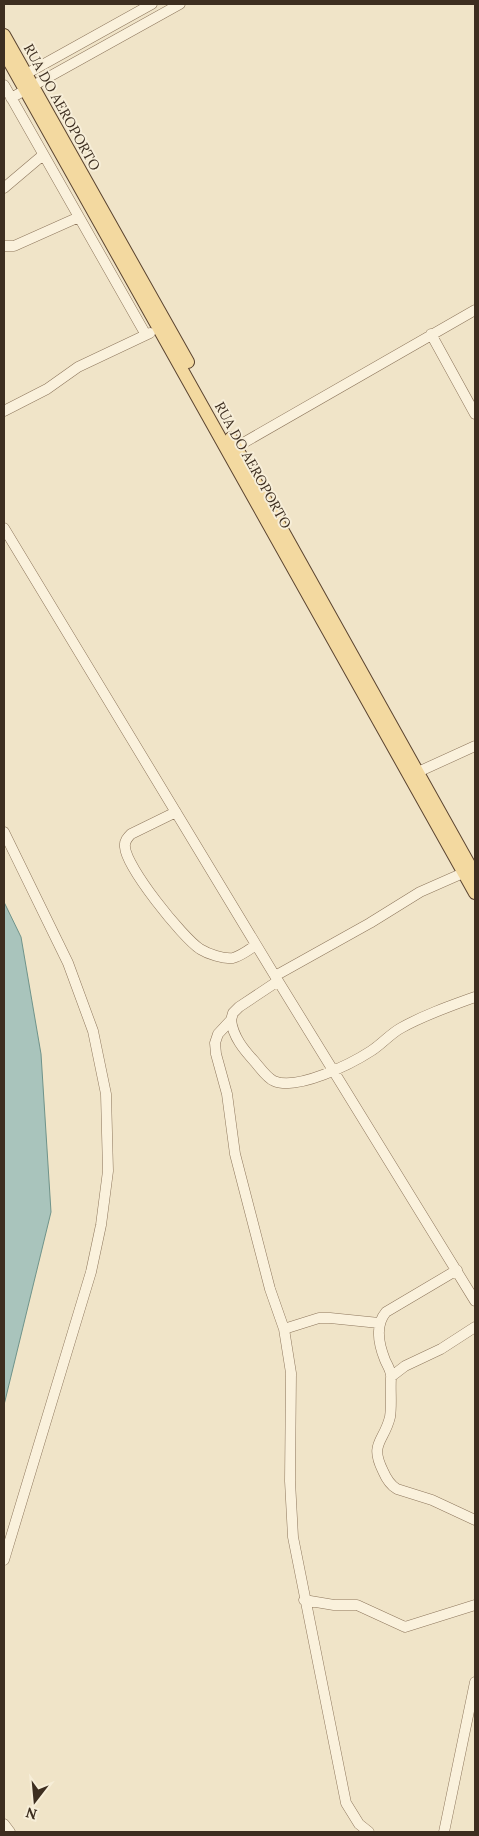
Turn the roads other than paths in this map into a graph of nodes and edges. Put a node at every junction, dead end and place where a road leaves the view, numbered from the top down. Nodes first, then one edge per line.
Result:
1 (152, 4) edge
2 (180, 4) edge
3 (4, 35) edge
4 (4, 52) edge
5 (26, 74) junction
6 (4, 86) edge
7 (29, 88) junction
8 (11, 98) junction
9 (43, 155) junction
10 (4, 188) edge
11 (79, 217) junction
12 (4, 246) edge
13 (475, 310) edge
14 (159, 328) junction
15 (431, 334) junction
16 (146, 335) junction
17 (4, 411) edge
18 (475, 414) edge
19 (232, 450) junction
20 (4, 528) edge
21 (475, 746) edge
22 (418, 772) junction
23 (176, 812) junction
24 (4, 832) edge
25 (472, 871) edge
26 (475, 893) edge
27 (256, 944) junction
28 (277, 979) junction
29 (475, 997) edge
30 (231, 1020) junction
31 (335, 1070) junction
32 (457, 1270) junction
33 (475, 1301) edge
34 (379, 1323) junction
35 (475, 1327) edge
36 (284, 1329) junction
37 (392, 1376) junction
38 (475, 1520) edge
39 (4, 1560) edge
40 (304, 1600) junction
41 (475, 1605) edge
42 (475, 1682) edge
43 (4, 1824) edge
44 (10, 1832) edge
45 (369, 1832) edge
46 (444, 1832) edge

1 - 5 street
2 - 7 street
3 - 5 main road, RUA DO AEROPORTO
4 - 7 main road, RUA DO AEROPORTO
5 - 7 main road, RUA DO AEROPORTO
6 - 8 street
7 - 8 street
7 - 14 main road, RUA DO AEROPORTO
7 - 19 main road, RUA DO AEROPORTO
8 - 9 street
9 - 10 street
9 - 11 street
11 - 12 street
11 - 16 street
13 - 15 street
14 - 16 street
14 - 19 main road, RUA DO AEROPORTO
15 - 18 street
15 - 19 street
16 - 17 street
19 - 22 main road, RUA DO AEROPORTO
19 - 25 main road, RUA DO AEROPORTO
20 - 23 street
21 - 22 street
22 - 25 main road, RUA DO AEROPORTO
23 - 27 street
23 - 27 street
24 - 39 street
25 - 26 main road, RUA DO AEROPORTO
25 - 28 street
27 - 28 street
28 - 30 street
28 - 31 street
29 - 31 street
30 - 31 street
30 - 36 street
31 - 32 street
32 - 33 street
32 - 34 street
34 - 36 street
34 - 37 street
35 - 37 street
36 - 40 street
37 - 38 street
40 - 41 street
40 - 45 street
42 - 46 street
43 - 44 street

